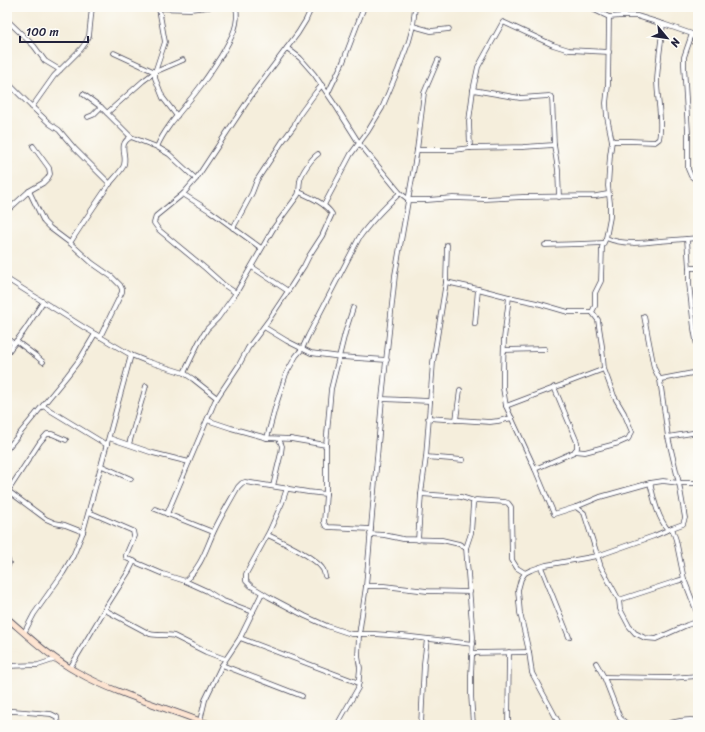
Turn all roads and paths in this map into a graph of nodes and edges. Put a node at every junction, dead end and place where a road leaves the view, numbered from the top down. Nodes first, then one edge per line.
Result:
1 (92, 7) edge
2 (110, 7) edge
3 (209, 7) edge
4 (236, 7) edge
5 (310, 7) edge
6 (364, 7) edge
7 (415, 7) edge
8 (588, 7) edge
9 (159, 9) junction
10 (609, 17) junction
11 (7, 20) edge
12 (663, 24) junction
13 (413, 26) junction
14 (449, 29) dead end
15 (692, 34) junction
16 (698, 36) edge
17 (287, 48) junction
18 (609, 52) junction
19 (114, 53) dead end
20 (183, 60) dead end
21 (438, 60) dead end
22 (60, 70) junction
23 (155, 72) junction
24 (7, 82) edge
25 (322, 85) junction
26 (473, 90) junction
27 (328, 93) junction
28 (83, 94) dead end
29 (32, 107) junction
30 (101, 107) junction
31 (107, 113) junction
32 (177, 116) junction
33 (88, 117) dead end
34 (131, 137) junction
35 (612, 141) junction
36 (359, 143) junction
37 (554, 145) junction
38 (33, 146) dead end
39 (157, 147) junction
40 (470, 148) junction
41 (417, 150) junction
42 (318, 154) dead end
43 (196, 179) junction
44 (698, 182) edge
45 (110, 184) junction
46 (29, 191) junction
47 (299, 192) junction
48 (400, 193) junction
49 (183, 194) junction
50 (608, 194) junction
51 (560, 197) junction
52 (409, 200) junction
53 (324, 205) junction
54 (7, 210) edge
55 (233, 228) junction
56 (606, 238) junction
57 (698, 238) edge
58 (687, 239) junction
59 (70, 243) junction
60 (603, 243) junction
61 (447, 245) dead end
62 (545, 245) dead end
63 (261, 248) junction
64 (252, 267) junction
65 (689, 268) junction
66 (698, 268) edge
67 (7, 279) edge
68 (446, 282) junction
69 (478, 288) junction
70 (288, 291) junction
71 (236, 293) junction
72 (508, 297) junction
73 (43, 302) junction
74 (353, 308) dead end
75 (592, 312) junction
76 (644, 316) dead end
77 (475, 324) dead end
78 (264, 327) junction
79 (94, 334) junction
80 (100, 337) junction
81 (7, 338) edge
82 (15, 343) junction
83 (302, 349) junction
84 (545, 349) dead end
85 (504, 350) junction
86 (698, 352) edge
87 (7, 353) edge
88 (131, 355) junction
89 (339, 357) junction
90 (387, 360) junction
91 (43, 362) dead end
92 (604, 369) junction
93 (698, 372) edge
94 (184, 373) junction
95 (660, 380) junction
96 (146, 386) dead end
97 (554, 387) junction
98 (460, 390) dead end
99 (217, 398) junction
100 (382, 399) junction
101 (430, 401) junction
102 (43, 406) junction
103 (506, 406) junction
104 (428, 418) junction
105 (512, 418) junction
106 (207, 420) junction
107 (456, 420) junction
108 (698, 432) edge
109 (668, 437) junction
110 (109, 438) junction
111 (267, 438) junction
112 (279, 439) junction
113 (66, 440) dead end
114 (129, 444) junction
115 (107, 445) junction
116 (326, 445) junction
117 (7, 448) edge
118 (575, 451) junction
119 (426, 457) junction
120 (463, 460) dead end
121 (189, 462) junction
122 (102, 466) junction
123 (535, 469) junction
124 (131, 479) dead end
125 (650, 483) junction
126 (679, 483) junction
127 (698, 483) edge
128 (273, 486) junction
129 (287, 488) junction
130 (7, 491) edge
131 (326, 494) junction
132 (420, 494) junction
133 (474, 501) junction
134 (576, 507) junction
135 (155, 509) dead end
136 (89, 512) junction
137 (167, 514) junction
138 (670, 529) junction
139 (83, 532) junction
140 (213, 532) junction
141 (371, 532) junction
142 (268, 535) junction
143 (418, 540) junction
144 (466, 548) junction
145 (597, 556) junction
146 (7, 558) edge
147 (134, 561) junction
148 (541, 567) junction
149 (7, 568) edge
150 (525, 573) junction
151 (325, 576) dead end
152 (684, 579) junction
153 (185, 581) junction
154 (366, 586) junction
155 (470, 592) junction
156 (262, 593) junction
157 (618, 600) junction
158 (105, 610) junction
159 (253, 612) junction
160 (698, 612) edge
161 (7, 618) edge
162 (698, 621) edge
163 (24, 633) junction
164 (359, 635) junction
165 (569, 637) dead end
166 (240, 638) junction
167 (427, 639) junction
168 (473, 644) junction
169 (509, 652) junction
170 (529, 652) junction
171 (473, 653) junction
172 (56, 659) junction
173 (225, 659) junction
174 (596, 663) dead end
175 (222, 665) junction
176 (7, 666) edge
177 (70, 668) junction
178 (698, 676) edge
179 (604, 678) junction
180 (359, 683) junction
181 (302, 696) dead end
182 (7, 711) edge
183 (200, 721) junction
184 (698, 721) edge
185 (58, 725) edge
186 (214, 725) edge
187 (337, 725) edge
188 (421, 725) edge
189 (473, 725) edge
190 (508, 725) edge
191 (560, 725) edge
192 (631, 725) edge
193 (669, 725) edge

1 - 22 street
2 - 9 street
3 - 9 street
4 - 32 street
5 - 17 street
6 - 27 street
7 - 13 street
8 - 10 street
9 - 23 street
10 - 12 street
10 - 18 street
11 - 22 street
12 - 15 street
12 - 35 street
13 - 14 street
13 - 36 street
15 - 16 street
15 - 44 street
17 - 25 street
17 - 43 street
18 - 26 street
18 - 35 street
19 - 23 street
20 - 23 street
21 - 41 street
22 - 29 street
23 - 31 street
23 - 32 street
24 - 29 street
25 - 27 street
25 - 55 street
26 - 37 street
26 - 40 street
27 - 36 street
28 - 30 street
29 - 45 street
30 - 31 street
30 - 33 street
31 - 34 street
32 - 39 street
34 - 39 street
34 - 45 street
35 - 50 street
36 - 48 street
36 - 53 street
37 - 40 street
37 - 51 street
38 - 46 street
39 - 43 street
40 - 41 street
41 - 52 street
42 - 47 street
43 - 49 street
45 - 59 street
46 - 54 street
46 - 59 street
47 - 53 street
47 - 63 street
48 - 52 street
48 - 83 street
49 - 55 street
49 - 71 street
50 - 51 street
50 - 56 street
51 - 52 street
52 - 90 street
53 - 70 street
55 - 63 street
56 - 58 street
56 - 60 street
57 - 58 street
58 - 65 street
59 - 80 street
60 - 62 street
60 - 75 street
61 - 68 street
63 - 64 street
64 - 70 street
64 - 71 street
65 - 66 street
65 - 86 street
67 - 73 street
68 - 69 street
68 - 101 street
69 - 72 street
69 - 77 street
70 - 78 street
71 - 94 street
72 - 75 street
72 - 85 street
73 - 79 street
73 - 82 street
74 - 89 street
75 - 92 street
76 - 95 street
78 - 83 street
78 - 99 street
79 - 80 street
79 - 102 street
80 - 88 street
81 - 82 street
82 - 87 street
82 - 91 street
83 - 89 street
83 - 111 street
84 - 85 street
85 - 103 street
88 - 94 street
88 - 110 street
89 - 90 street
89 - 116 street
90 - 100 street
92 - 97 street
92 - 118 street
93 - 95 street
94 - 99 street
95 - 109 street
96 - 114 street
97 - 103 street
97 - 118 street
98 - 107 street
99 - 106 street
100 - 101 street
100 - 141 street
101 - 104 street
102 - 115 street
102 - 117 street
103 - 105 street
104 - 107 street
104 - 119 street
105 - 107 street
105 - 123 street
106 - 111 street
106 - 121 street
108 - 109 street
109 - 126 street
110 - 114 street
110 - 115 street
111 - 112 street
112 - 116 street
112 - 128 street
113 - 130 street
114 - 121 street
115 - 122 street
116 - 131 street
118 - 123 street
119 - 120 street
119 - 132 street
121 - 137 street
122 - 124 street
122 - 136 street
123 - 134 street
125 - 126 street
125 - 134 street
125 - 138 street
126 - 127 street
126 - 138 street
128 - 129 street
128 - 140 street
129 - 131 street
129 - 142 street
130 - 139 street
131 - 141 street
132 - 133 street
132 - 143 street
133 - 144 street
133 - 150 street
134 - 145 street
135 - 137 street
136 - 139 street
136 - 147 street
137 - 140 street
138 - 145 street
138 - 152 street
139 - 163 street
140 - 153 street
141 - 143 street
141 - 154 street
142 - 151 street
142 - 156 street
143 - 144 street
144 - 155 street
145 - 148 street
145 - 157 street
146 - 149 street
147 - 153 street
147 - 158 street
148 - 150 street
148 - 165 street
150 - 170 street
152 - 157 street
152 - 160 street
153 - 159 street
154 - 155 street
154 - 164 street
155 - 168 street
156 - 159 street
156 - 164 street
157 - 162 street
158 - 173 street
158 - 177 street
159 - 166 street
161 - 163 street
163 - 172 street
164 - 167 street
164 - 180 street
166 - 173 street
166 - 180 street
167 - 168 street
167 - 188 street
168 - 171 street
169 - 170 street
169 - 171 street
169 - 190 street
170 - 191 street
171 - 189 street
172 - 176 street
172 - 177 street
173 - 175 street
174 - 179 street
175 - 181 street
175 - 183 street
177 - 183 street
178 - 179 street
179 - 192 street
180 - 187 street
182 - 185 street
183 - 186 street
184 - 193 street

